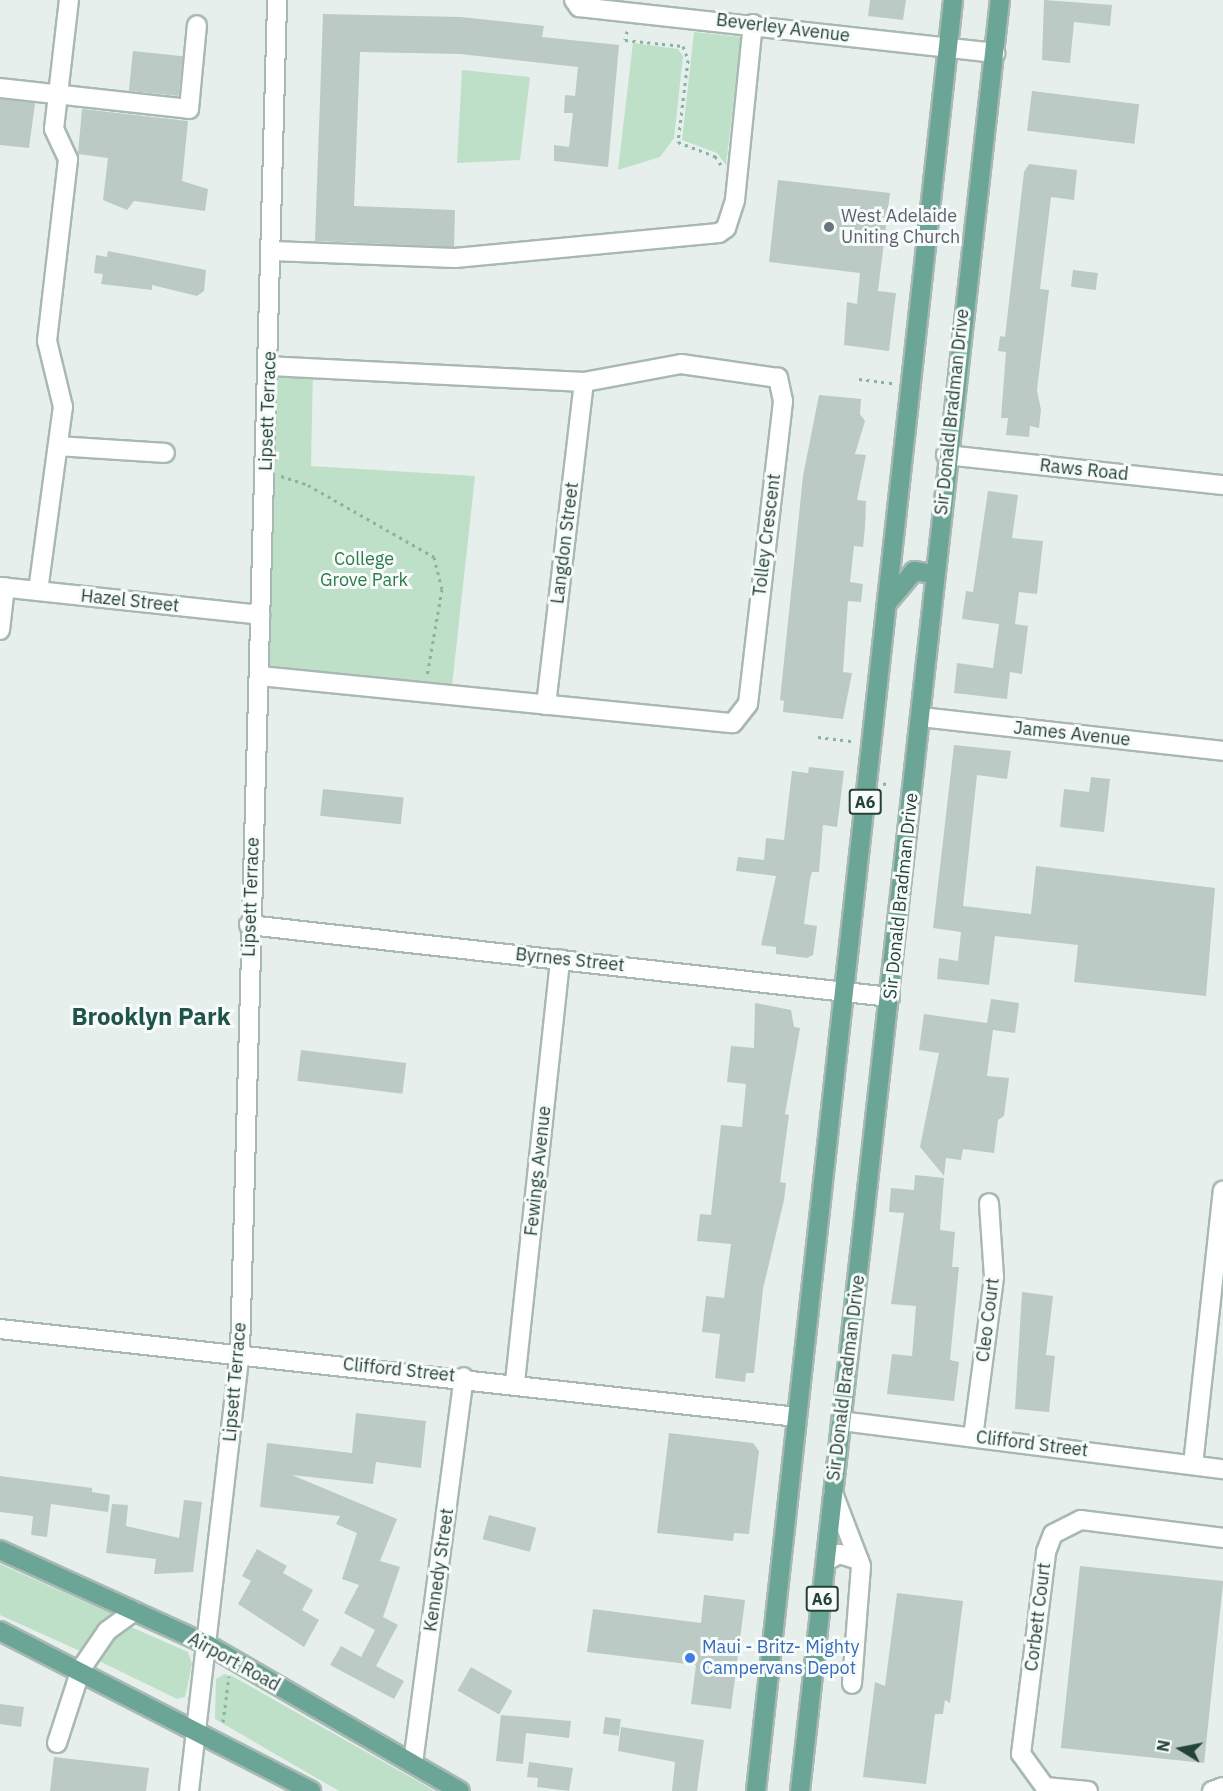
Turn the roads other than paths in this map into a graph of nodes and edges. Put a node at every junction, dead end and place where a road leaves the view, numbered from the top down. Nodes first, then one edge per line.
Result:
1 (69, 0) edge
2 (277, 0) edge
3 (574, 0) edge
4 (953, 0) edge
5 (1000, 0) edge
6 (753, 24) junction
7 (197, 25) dead end
8 (948, 48) junction
9 (994, 53) junction
10 (0, 88) edge
11 (58, 95) junction
12 (272, 251) junction
13 (270, 366) junction
14 (584, 382) junction
15 (58, 446) junction
16 (165, 453) dead end
17 (946, 455) junction
18 (1223, 485) edge
19 (934, 574) junction
20 (3, 587) edge
21 (38, 591) junction
22 (889, 601) junction
23 (261, 615) junction
24 (0, 630) edge
25 (260, 676) junction
26 (546, 705) junction
27 (921, 717) junction
28 (1223, 751) edge
29 (249, 925) junction
30 (560, 959) junction
31 (844, 991) junction
32 (890, 997) junction
33 (1223, 1191) edge
34 (989, 1203) dead end
35 (0, 1329) edge
36 (240, 1353) junction
37 (465, 1377) junction
38 (515, 1382) junction
39 (797, 1417) junction
40 (841, 1421) junction
41 (973, 1437) junction
42 (1192, 1466) junction
43 (1223, 1469) edge
44 (833, 1493) junction
45 (1223, 1539) edge
46 (0, 1550) edge
47 (859, 1560) junction
48 (826, 1561) junction
49 (135, 1611) junction
50 (0, 1631) edge
51 (208, 1646) junction
52 (81, 1668) junction
53 (852, 1684) dead end
54 (196, 1729) junction
55 (57, 1743) dead end
56 (413, 1763) junction
57 (801, 1786) edge
58 (1223, 1787) edge
59 (189, 1791) edge
60 (311, 1791) edge
61 (460, 1791) edge
62 (756, 1791) edge
63 (1088, 1791) edge
64 (1212, 1791) edge

1 - 11 street
2 - 12 street, Lipsett Terrace
3 - 6 street, Beverley Avenue
4 - 8 main road, A6
5 - 9 main road, Sir Donald Bradman Drive / A6
6 - 8 street, Beverley Avenue
6 - 12 street
7 - 11 street
8 - 9 street, Beverley Avenue
8 - 22 main road, A6
9 - 17 main road, Sir Donald Bradman Drive / A6
10 - 11 street
11 - 15 street
12 - 13 street, Lipsett Terrace
13 - 14 street, Tolley Crescent
13 - 23 street, Lipsett Terrace
14 - 26 street, Langdon Street
14 - 26 street, Tolley Crescent
15 - 16 street
15 - 21 street
17 - 18 street, Raws Road
17 - 19 main road, Sir Donald Bradman Drive / A6
19 - 22 main road
19 - 27 main road, Sir Donald Bradman Drive / A6
20 - 21 street, Hazel Street
20 - 24 street
21 - 23 street, Hazel Street
22 - 31 main road, A6
23 - 25 street, Lipsett Terrace
25 - 26 street, Tolley Crescent
25 - 29 street, Lipsett Terrace
27 - 28 street, James Avenue
27 - 32 main road, Sir Donald Bradman Drive / A6
29 - 30 street, Byrnes Street
29 - 36 street, Lipsett Terrace
30 - 31 street, Byrnes Street
30 - 38 street, Fewings Avenue
31 - 32 street, Byrnes Street
31 - 39 main road, A6
32 - 40 main road, Sir Donald Bradman Drive / A6
33 - 42 street
34 - 41 street, Cleo Court
35 - 36 street, Clifford Street
36 - 37 street, Clifford Street
36 - 51 street, Lipsett Terrace
37 - 38 street, Clifford Street
37 - 56 street, Kennedy Street
38 - 39 street, Clifford Street
39 - 62 main road, A6
40 - 41 street, Clifford Street
40 - 44 main road, Sir Donald Bradman Drive / A6
41 - 42 street, Clifford Street
42 - 43 street, Clifford Street
44 - 47 street
44 - 48 main road, Sir Donald Bradman Drive / A6
45 - 63 street, Corbett Court
46 - 49 main road, Airport Road
47 - 48 street
47 - 53 street
48 - 57 main road, Sir Donald Bradman Drive / A6
49 - 51 main road, Airport Road
49 - 52 street
50 - 52 main road
51 - 54 street, Lipsett Terrace
51 - 56 main road, Airport Road
52 - 54 main road
52 - 55 street
54 - 59 street, Lipsett Terrace
54 - 60 main road
56 - 61 main road, Airport Road
58 - 64 street

